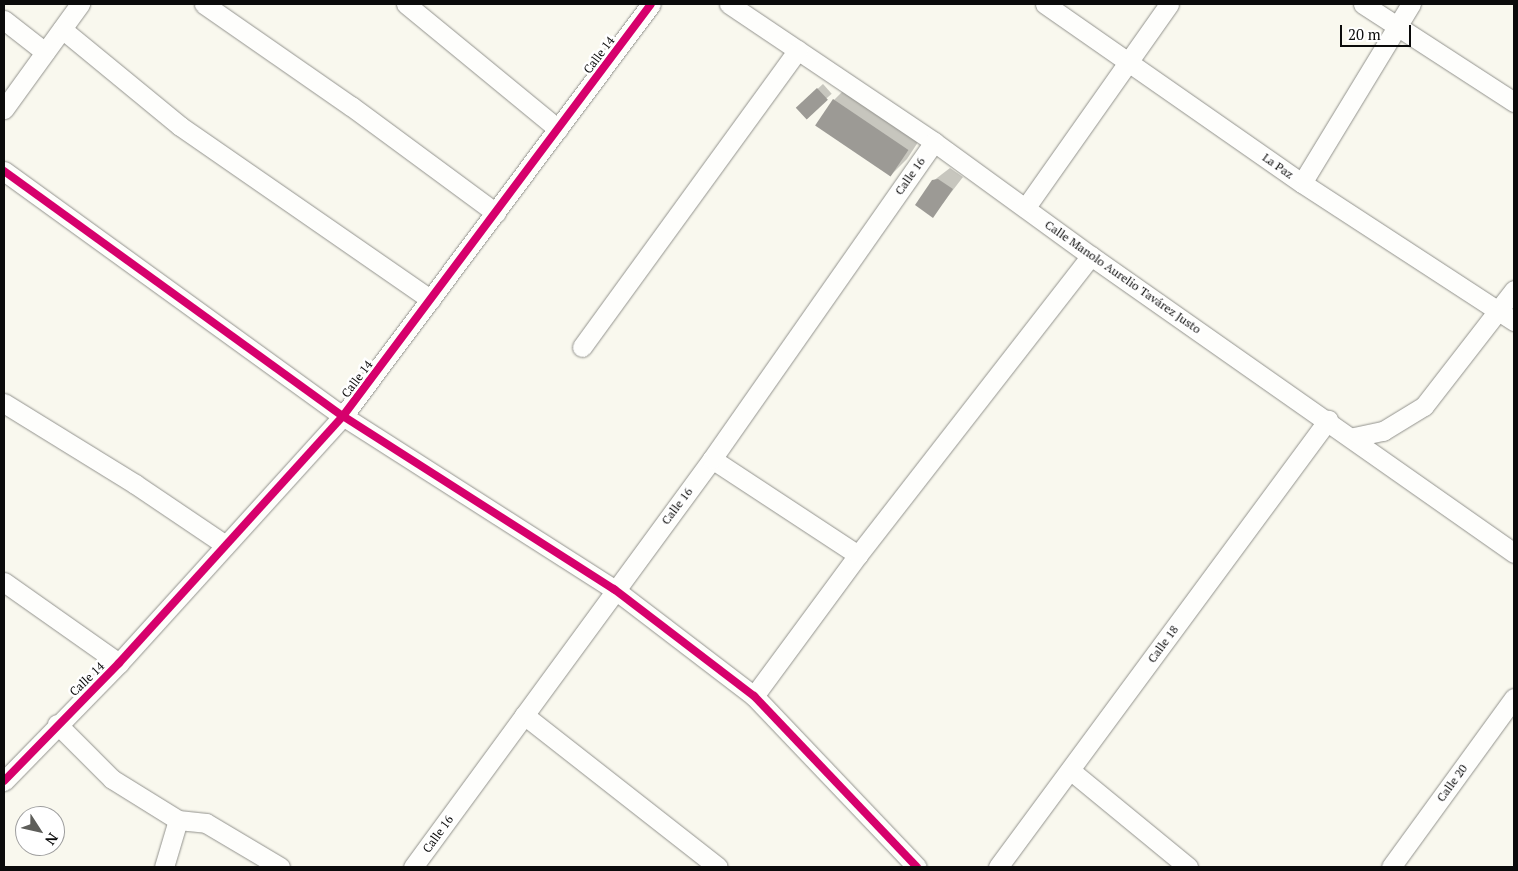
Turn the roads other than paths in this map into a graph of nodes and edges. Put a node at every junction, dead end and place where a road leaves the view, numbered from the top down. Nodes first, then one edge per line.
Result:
1 (80, 4) edge
2 (204, 4) edge
3 (406, 4) edge
4 (651, 4) edge
5 (729, 4) edge
6 (1045, 4) edge
7 (1169, 4) edge
8 (1363, 4) edge
9 (1411, 4) edge
10 (4, 20) edge
11 (1398, 26) junction
12 (62, 29) junction
13 (798, 50) junction
14 (45, 52) junction
15 (1130, 62) junction
16 (1514, 102) edge
17 (4, 109) edge
18 (558, 129) junction
19 (934, 142) junction
20 (4, 171) edge
21 (1302, 183) junction
22 (1026, 207) junction
23 (496, 213) junction
24 (1091, 256) junction
25 (1514, 290) edge
26 (431, 300) junction
27 (1507, 316) edge
28 (582, 347) dead end
29 (4, 403) edge
30 (343, 416) junction
31 (1328, 420) junction
32 (1354, 437) junction
33 (712, 459) junction
34 (224, 544) junction
35 (1514, 553) edge
36 (858, 555) junction
37 (4, 582) edge
38 (614, 589) junction
39 (119, 663) junction
40 (754, 696) junction
41 (1514, 698) edge
42 (524, 714) junction
43 (57, 724) junction
44 (1070, 770) junction
45 (4, 781) edge
46 (178, 820) junction
47 (164, 867) edge
48 (280, 867) edge
49 (413, 867) edge
50 (718, 867) edge
51 (917, 867) edge
52 (998, 867) edge
53 (1188, 867) edge
54 (1390, 867) edge

1 - 12 street
2 - 23 street
3 - 18 street
4 - 18 street, Calle 14
5 - 13 street, Calle Manolo Aurelio Tavárez Justo
6 - 15 street, La Paz
7 - 15 street
8 - 11 street
9 - 11 street
10 - 14 street
11 - 16 street
11 - 21 street
12 - 14 street
12 - 26 street
13 - 19 street, Calle Manolo Aurelio Tavárez Justo
13 - 28 street
14 - 17 street
15 - 21 street, La Paz
15 - 22 street
18 - 23 street, Calle 14
19 - 22 street, Calle Manolo Aurelio Tavárez Justo
19 - 33 street, Calle 16
20 - 30 street
21 - 27 street, La Paz
22 - 24 street, Calle Manolo Aurelio Tavárez Justo
23 - 26 street, Calle 14
24 - 31 street, Calle Manolo Aurelio Tavárez Justo
24 - 36 street
25 - 27 street
26 - 30 street, Calle 14
27 - 32 street
29 - 34 street
30 - 34 street, Calle 14
30 - 38 street
31 - 32 street, Calle Manolo Aurelio Tavárez Justo
31 - 44 street, Calle 18
32 - 35 street, Calle Manolo Aurelio Tavárez Justo
33 - 36 street
33 - 38 street, Calle 16
34 - 39 street, Calle 14
36 - 40 street
37 - 39 street
38 - 40 street
38 - 42 street, Calle 16
39 - 43 street, Calle 14
40 - 51 street
41 - 54 street, Calle 20
42 - 49 street, Calle 16
42 - 50 street
43 - 45 street, Calle 14
43 - 46 street
44 - 52 street, Calle 18
44 - 53 street
46 - 47 street
46 - 48 street

